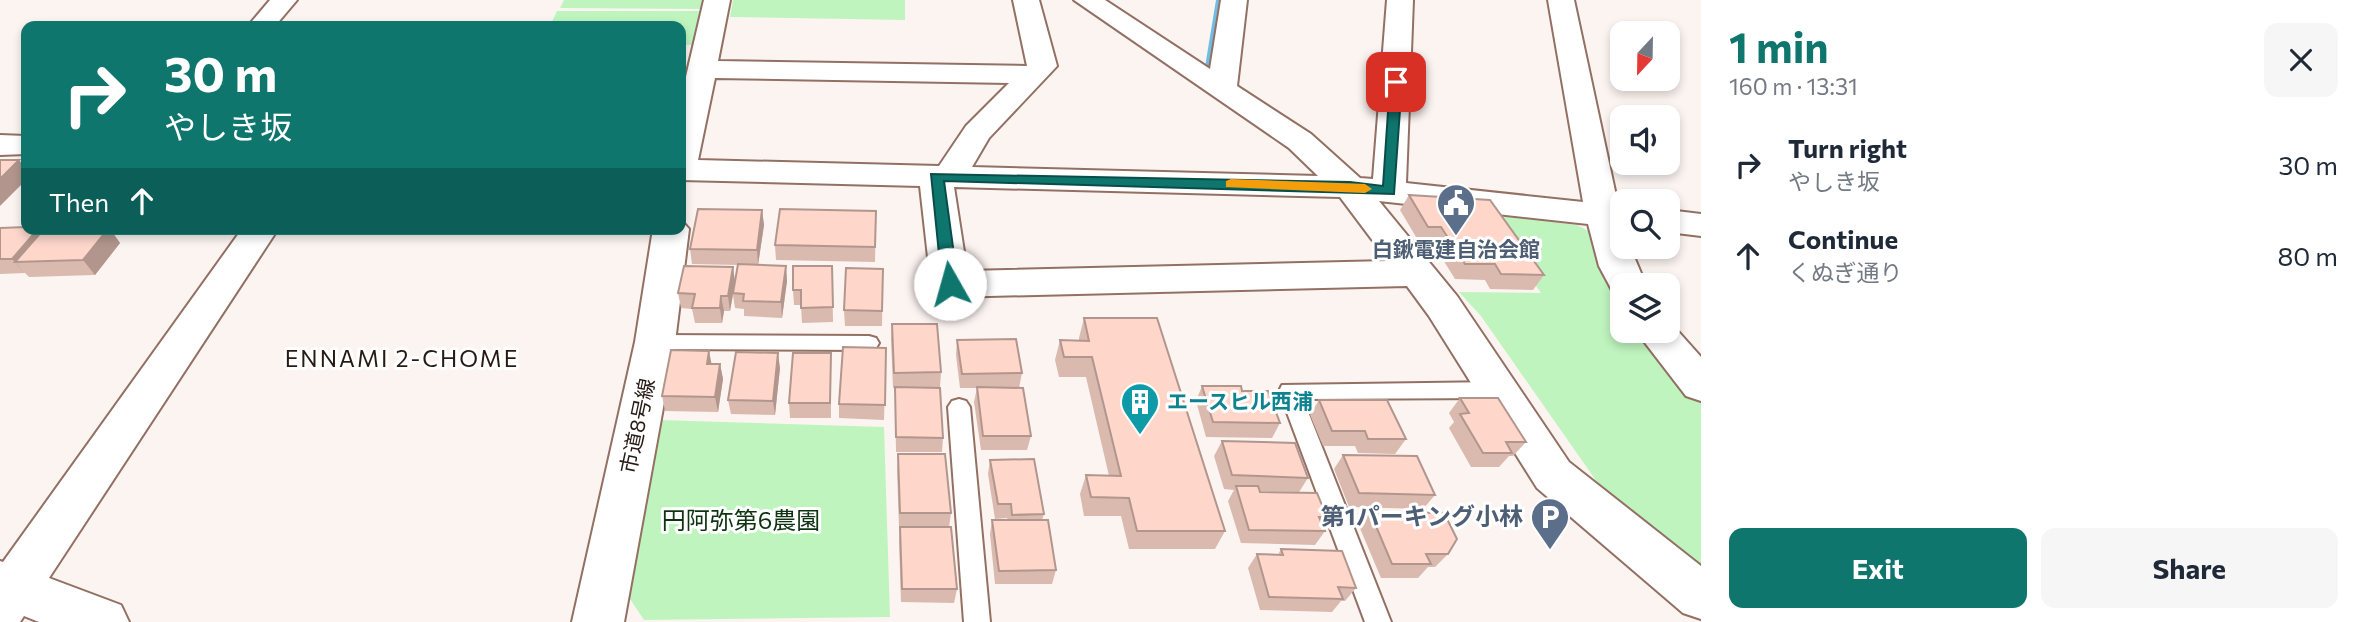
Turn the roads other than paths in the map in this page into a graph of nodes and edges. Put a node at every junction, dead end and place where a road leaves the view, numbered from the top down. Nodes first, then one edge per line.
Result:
1 (284, 0) edge
2 (717, 0) edge
3 (1026, 0) edge
4 (1087, 0) edge
5 (1234, 0) edge
6 (1401, 0) edge
7 (1561, 0) edge
8 (265, 21) edge
9 (703, 69) junction
10 (1034, 75) junction
11 (1222, 89) junction
12 (0, 145) edge
13 (21, 145) edge
14 (686, 146) edge
15 (686, 168) edge
16 (943, 177) junction
17 (1369, 189) junction
18 (1610, 204) edge
19 (1610, 216) edge
20 (1680, 223) edge
21 (1701, 225) edge
22 (257, 235) edge
23 (670, 235) edge
24 (1417, 273) junction
25 (655, 342) junction
26 (869, 343) dead end
27 (1666, 343) edge
28 (1701, 385) edge
29 (1497, 390) junction
30 (959, 407) dead end
31 (4, 594) edge
32 (1701, 596) edge
33 (103, 622) edge
34 (598, 622) edge
35 (977, 622) edge
36 (1378, 622) edge

1 - 8 street
2 - 9 street
3 - 10 street
4 - 11 street
5 - 11 street
6 - 17 street
7 - 18 street
9 - 10 street
9 - 14 street
10 - 16 street
11 - 17 street
12 - 13 street
15 - 16 street
16 - 17 street
16 - 24 street
17 - 19 street
17 - 24 street
20 - 21 street
22 - 31 street
23 - 25 street, 市道8号線
24 - 29 street
25 - 26 lane
25 - 34 street, 市道8号線
27 - 28 street
29 - 32 street
29 - 36 lane
30 - 35 lane
31 - 33 street

